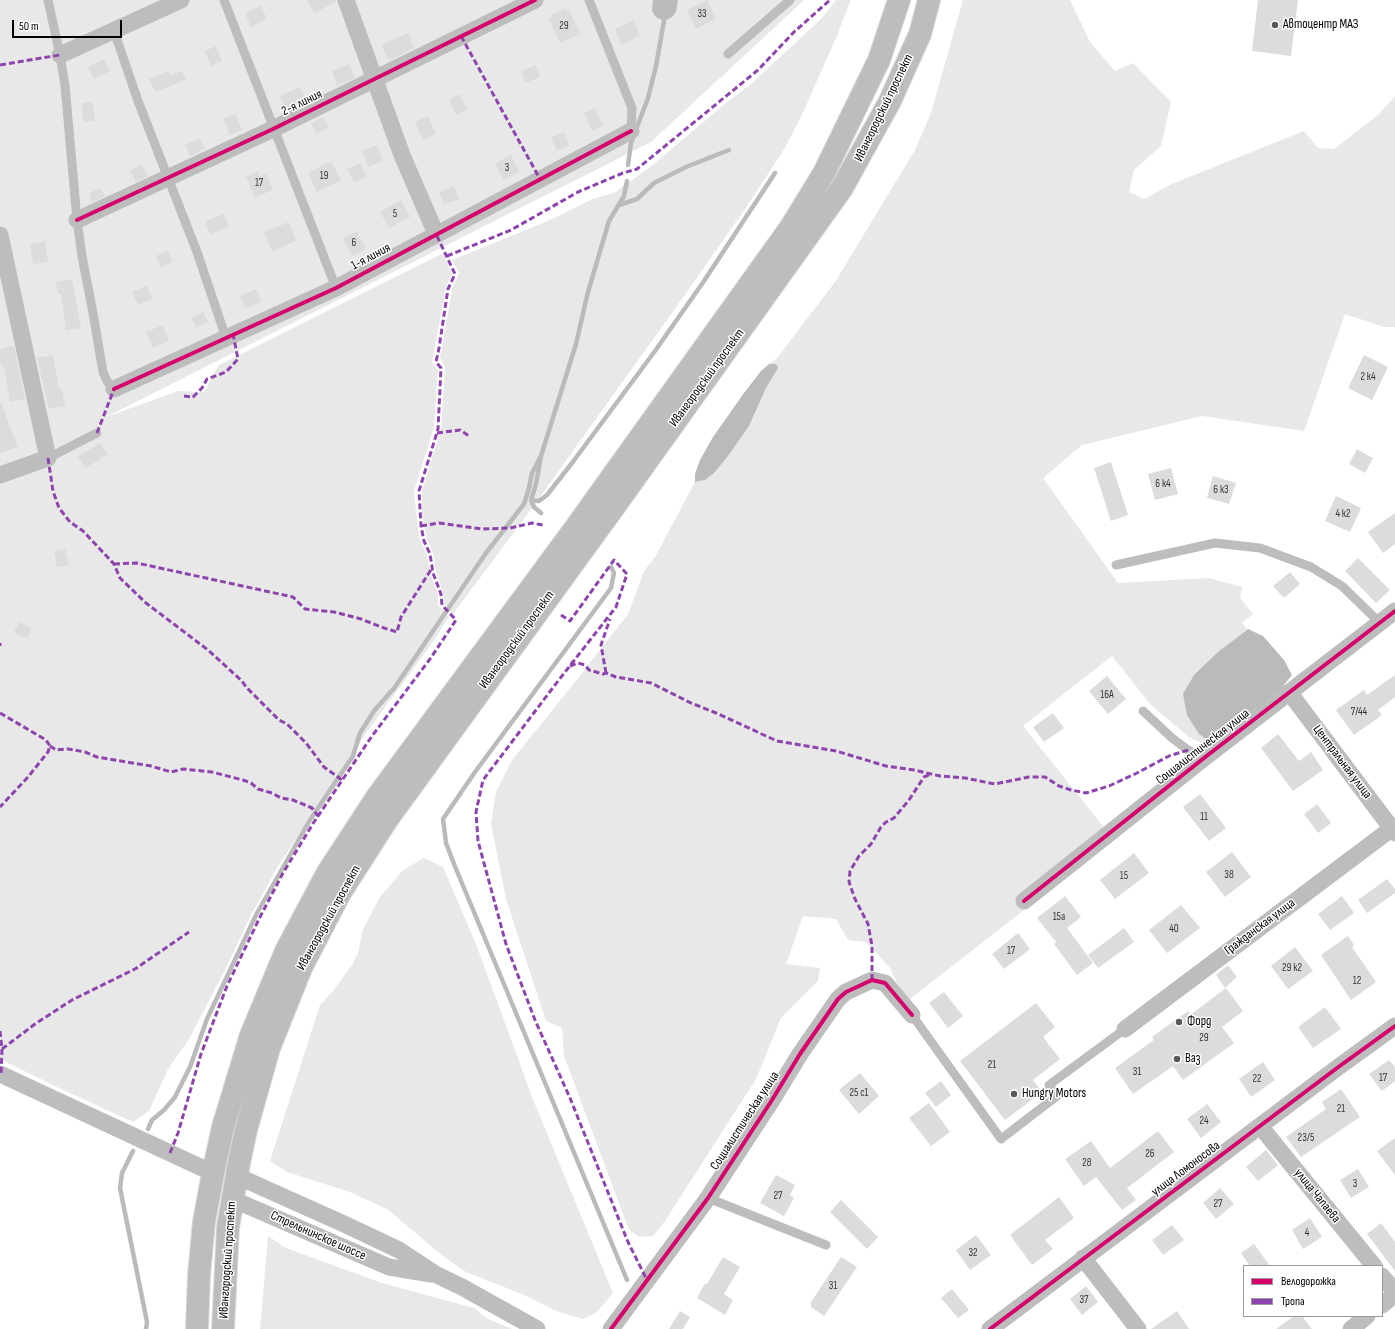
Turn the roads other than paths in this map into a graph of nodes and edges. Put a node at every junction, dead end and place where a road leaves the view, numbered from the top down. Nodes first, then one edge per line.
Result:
1 (48, 0) edge
2 (181, 0) edge
3 (224, 0) edge
4 (346, 0) edge
5 (535, 0) edge
6 (589, 0) edge
7 (790, 0) edge
8 (899, 0) edge
9 (929, 0) edge
10 (114, 31) junction
11 (728, 54) dead end
12 (60, 55) junction
13 (375, 79) junction
14 (273, 129) junction
15 (631, 131) joint
16 (168, 178) junction
17 (77, 220) junction
18 (436, 234) junction
19 (0, 235) edge
20 (336, 288) junction
21 (226, 338) junction
22 (114, 388) joint
23 (97, 433) dead end
24 (48, 458) junction
25 (0, 475) edge
26 (1116, 564) dead end
27 (1395, 611) edge
28 (1380, 622) junction
29 (1289, 692) junction
30 (1143, 711) dead end
31 (1204, 758) junction
32 (1394, 829) edge
33 (1024, 901) dead end
34 (912, 1015) joint
35 (1395, 1026) edge
36 (1124, 1029) joint
37 (0, 1074) edge
38 (1260, 1126) junction
39 (213, 1174) junction
40 (237, 1176) junction
41 (708, 1198) junction
42 (232, 1199) junction
43 (826, 1245) dead end
44 (1083, 1258) junction
45 (1373, 1265) edge
46 (437, 1275) junction
47 (1383, 1277) edge
48 (1395, 1293) edge
49 (1383, 1304) edge
50 (1366, 1317) edge
51 (197, 1329) edge
52 (223, 1329) edge
53 (537, 1329) edge
54 (611, 1329) edge
55 (990, 1329) edge
56 (1138, 1329) edge
57 (1351, 1329) edge

1 - 12 lane
2 - 10 street
3 - 14 lane
4 - 13 street
5 - 13 street, 2-я линия
6 - 15 lane
7 - 11 lane
8 - 39 highway, Ивангородский проспект
9 - 40 highway, Ивангородский проспект
10 - 12 street
10 - 16 lane
12 - 17 lane
13 - 14 street, 2-я линия
13 - 18 street
14 - 16 street, 2-я линия
14 - 20 lane
15 - 18 street, 1-я линия
16 - 17 street, 2-я линия
16 - 21 lane
17 - 22 lane
18 - 20 street, 1-я линия
19 - 24 street
20 - 21 street, 1-я линия
21 - 22 street, 1-я линия
23 - 24 lane
24 - 25 street
26 - 28 lane
27 - 28 street, Социалистическая улица
28 - 29 street, Социалистическая улица
29 - 31 street, Социалистическая улица
29 - 32 street, Центральная улица
30 - 31 lane
31 - 33 street, Социалистическая улица
32 - 36 street, Гражданская улица
34 - 36 lane
34 - 41 street, Социалистическая улица
35 - 38 street, улица Ломоносова
37 - 39 street, Стрельнинское шоссе
38 - 44 street, улица Ломоносова
38 - 45 street, улица Чапаева
39 - 40 highway, Стрельнинское шоссе
39 - 42 highway, Стрельнинское шоссе
39 - 51 highway, Ивангородский проспект
40 - 42 highway, Ивангородский проспект
40 - 46 street, Стрельнинское шоссе
41 - 43 lane
41 - 54 street, Социалистическая улица
42 - 46 street, Стрельнинское шоссе
42 - 52 highway, Ивангородский проспект
44 - 55 street, улица Ломоносова
44 - 56 street
46 - 53 street, Стрельнинское шоссе
47 - 48 street
48 - 49 street
50 - 57 street

